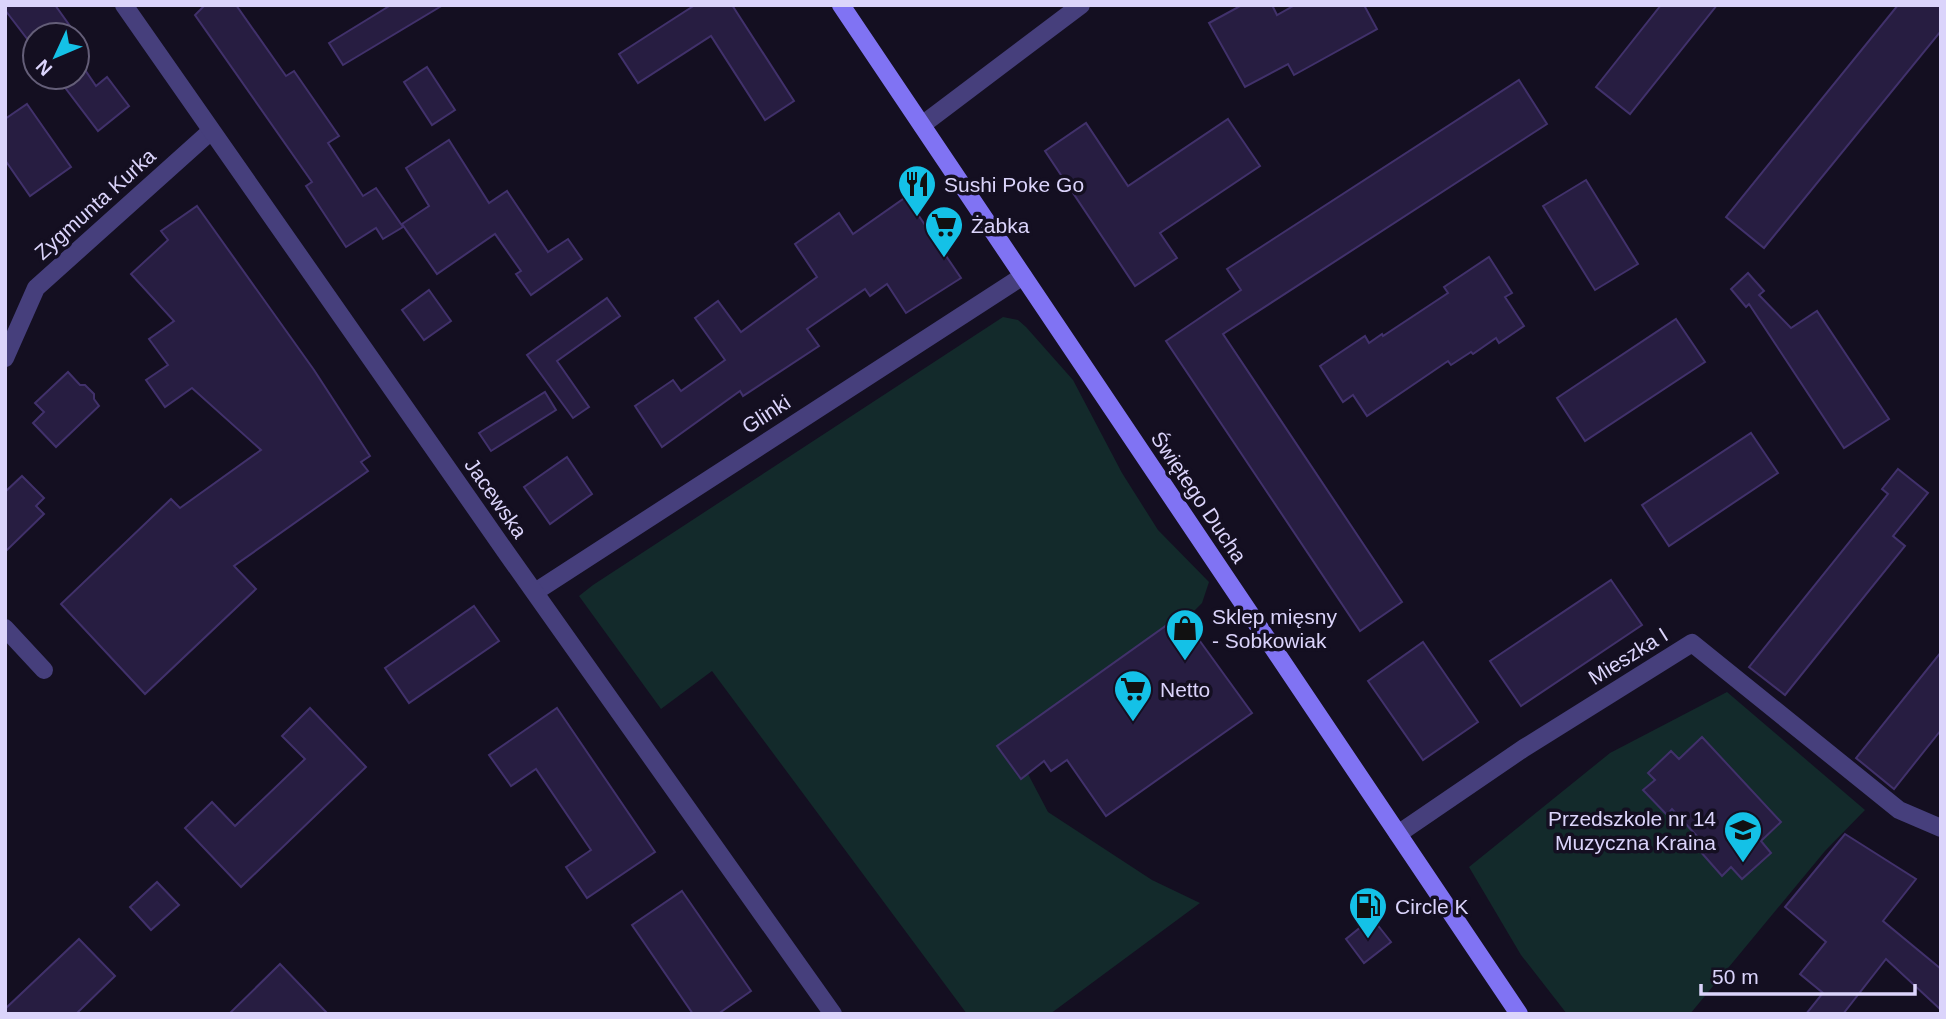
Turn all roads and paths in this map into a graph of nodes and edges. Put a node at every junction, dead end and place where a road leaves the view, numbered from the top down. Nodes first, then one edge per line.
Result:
1 (124, 5) edge
2 (841, 5) edge
3 (1081, 5) edge
4 (922, 125) junction
5 (211, 131) junction
6 (1023, 276) junction
7 (5, 358) edge
8 (534, 592) junction
9 (5, 628) edge
10 (44, 670) dead end
11 (1941, 828) edge
12 (1398, 834) junction
13 (833, 1014) edge
14 (1519, 1014) edge

1 - 5 street, Jacewska
2 - 4 main road, Świętego Ducha
3 - 4 street
4 - 6 main road, Świętego Ducha
5 - 7 street, Zygmunta Kurka
5 - 8 street, Jacewska
6 - 8 street, Glinki
6 - 12 main road, Świętego Ducha
8 - 13 street, Jacewska
9 - 10 street
11 - 12 street, Mieszka I
12 - 14 main road, Świętego Ducha

